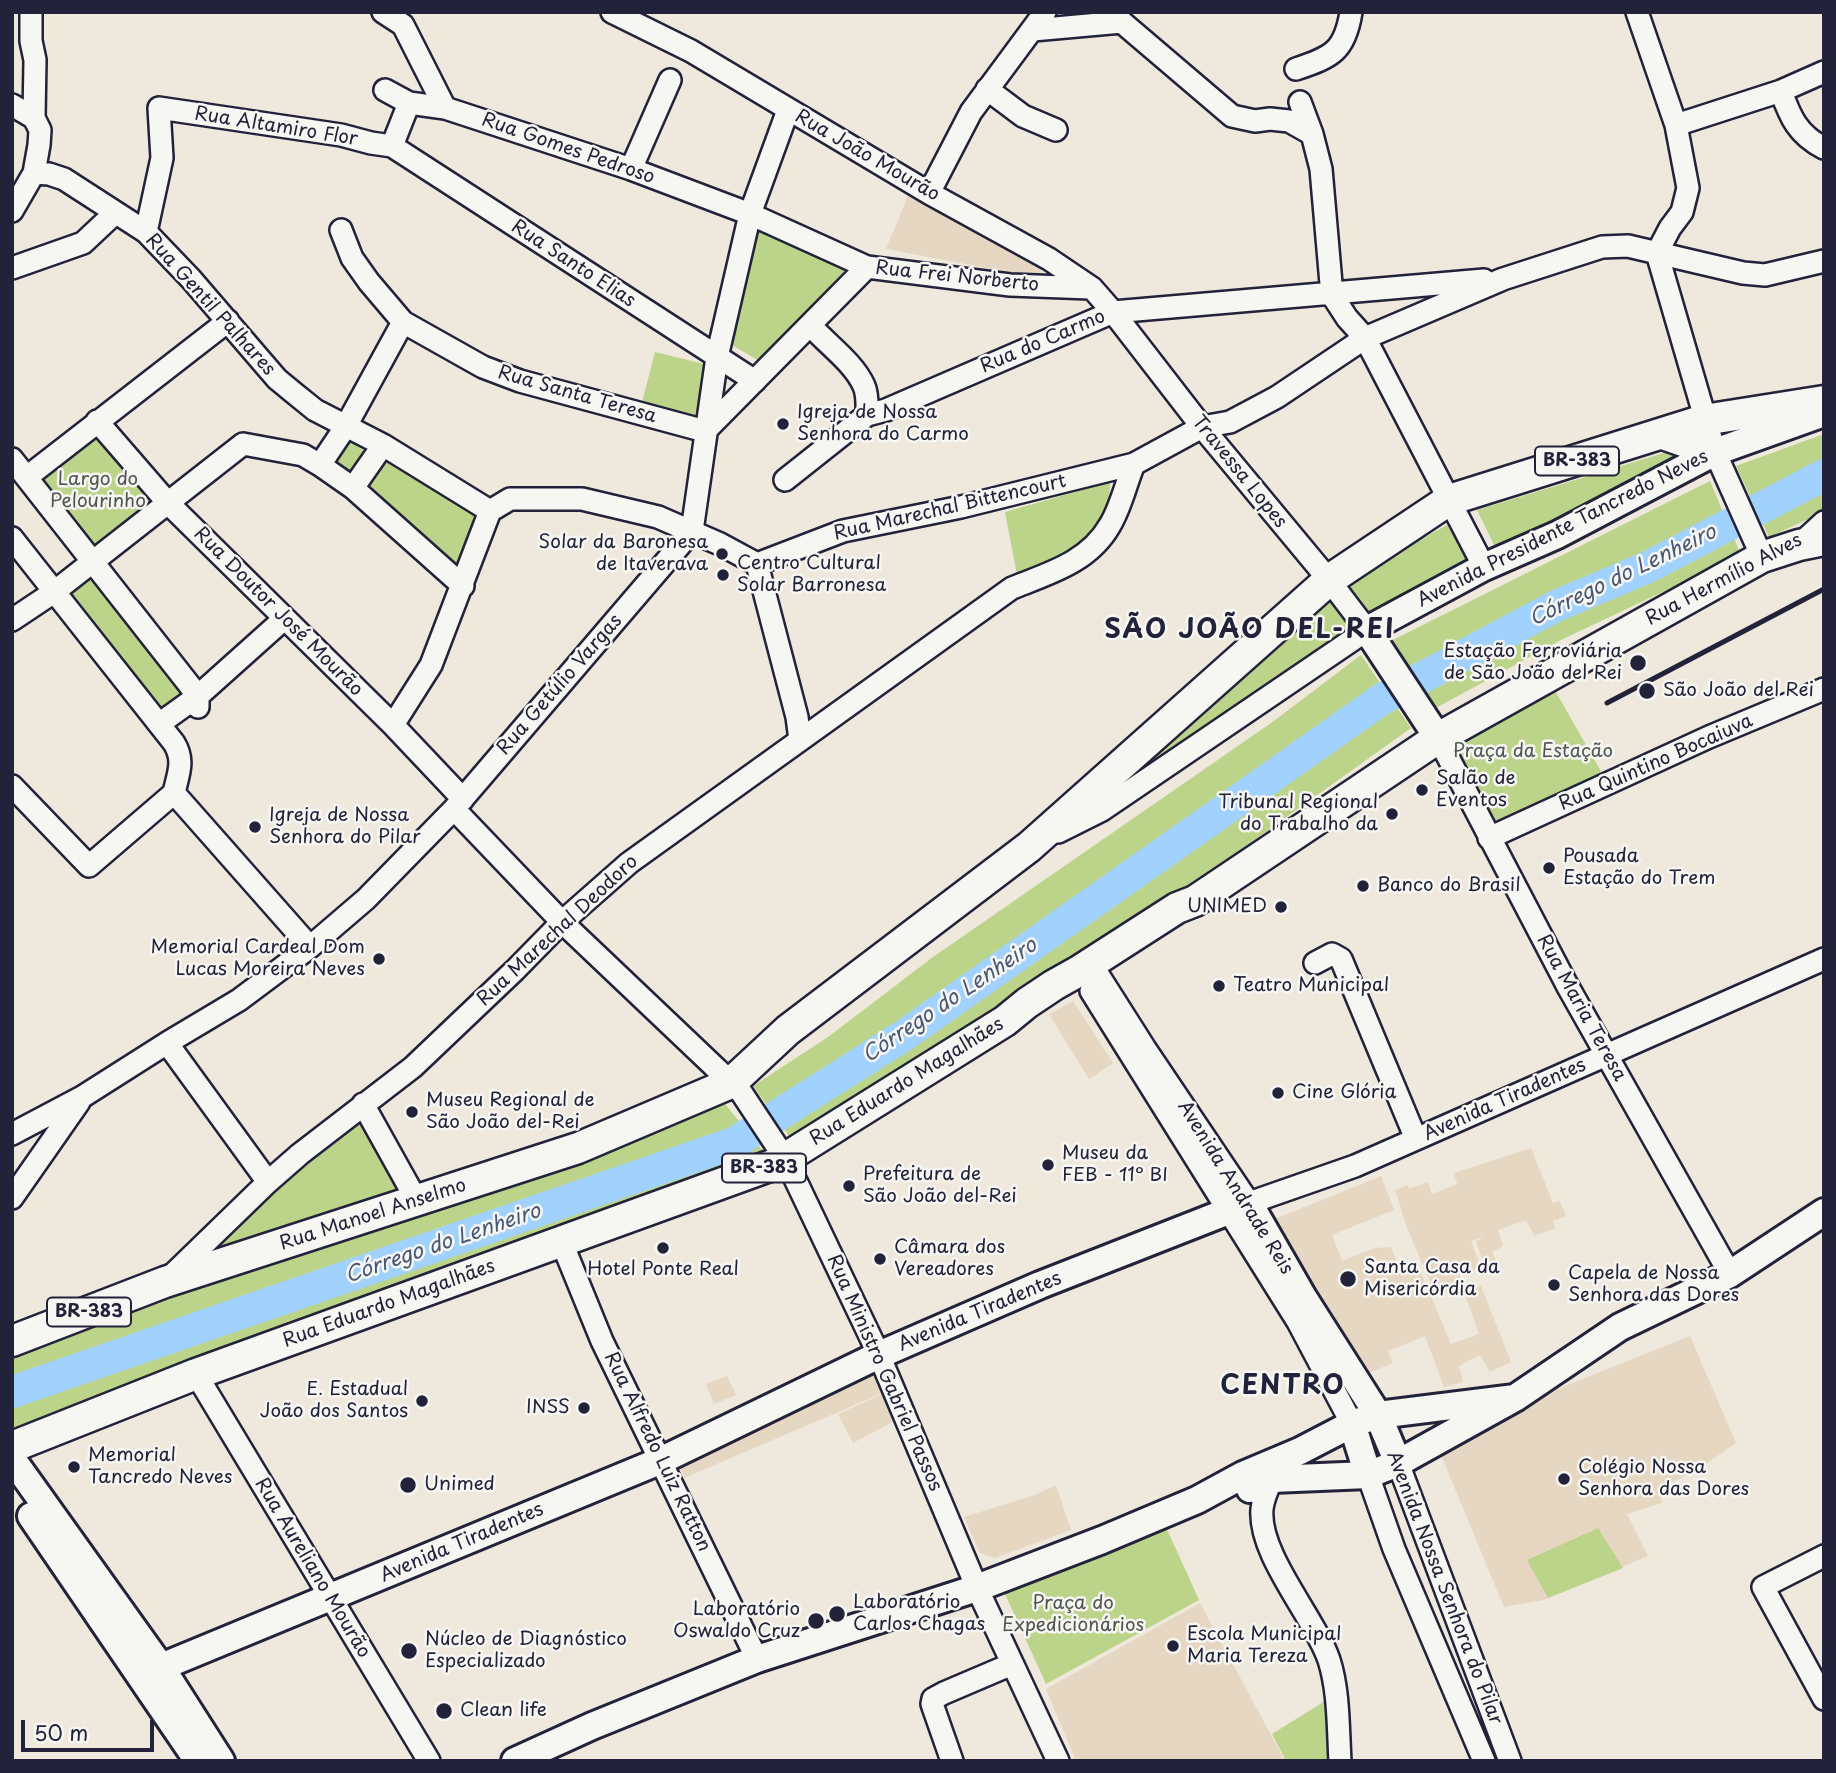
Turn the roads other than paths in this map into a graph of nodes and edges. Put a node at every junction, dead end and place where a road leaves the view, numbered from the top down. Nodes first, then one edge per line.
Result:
1 (31, 12) edge
2 (383, 12) edge
3 (612, 12) edge
4 (1351, 12) edge
5 (1637, 12) edge
6 (1116, 17) edge
7 (1039, 21) edge
8 (1296, 69) dead end
9 (1824, 72) edge
10 (670, 80) dead end
11 (987, 89) junction
12 (385, 90) dead end
13 (1781, 91) junction
14 (1300, 102) dead end
15 (409, 103) junction
16 (12, 105) edge
17 (445, 107) junction
18 (788, 110) junction
19 (34, 118) junction
20 (1676, 125) junction
21 (1056, 130) dead end
22 (1312, 134) junction
23 (392, 146) junction
24 (1824, 148) edge
25 (631, 169) junction
26 (34, 173) junction
27 (929, 192) junction
28 (12, 211) edge
29 (115, 213) junction
30 (750, 214) junction
31 (341, 230) dead end
32 (146, 232) junction
33 (1657, 253) junction
34 (1824, 261) edge
35 (867, 267) junction
36 (12, 268) edge
37 (1503, 279) junction
38 (1092, 288) junction
39 (1332, 295) junction
40 (1113, 312) junction
41 (228, 321) junction
42 (403, 322) junction
43 (811, 326) junction
44 (1365, 338) junction
45 (717, 357) junction
46 (755, 381) junction
47 (1824, 401) edge
48 (1824, 413) edge
49 (867, 415) junction
50 (1704, 420) junction
51 (97, 421) junction
52 (346, 426) junction
53 (1202, 428) junction
54 (705, 431) junction
55 (1663, 434) junction
56 (383, 445) junction
57 (1716, 455) junction
58 (12, 460) edge
59 (1134, 464) junction
60 (320, 465) junction
61 (27, 477) junction
62 (785, 480) dead end
63 (353, 488) junction
64 (1449, 500) junction
65 (168, 503) junction
66 (490, 512) junction
67 (1824, 522) edge
68 (692, 531) junction
69 (12, 538) edge
70 (1811, 542) edge
71 (1756, 544) junction
72 (92, 562) junction
73 (757, 564) junction
74 (1484, 567) junction
75 (1329, 580) junction
76 (463, 586) junction
77 (54, 592) junction
78 (284, 619) junction
79 (12, 620) edge
80 (1370, 636) junction
81 (1824, 689) edge
82 (198, 701) junction
83 (159, 724) junction
84 (393, 725) junction
85 (1438, 738) junction
86 (800, 740) junction
87 (12, 786) edge
88 (174, 793) junction
89 (458, 804) junction
90 (1489, 838) junction
91 (1029, 847) junction
92 (562, 922) junction
93 (310, 947) junction
94 (1824, 959) edge
95 (1315, 963) dead end
96 (1084, 967) junction
97 (167, 1043) junction
98 (1606, 1055) junction
99 (736, 1087) junction
100 (82, 1097) junction
101 (363, 1104) junction
102 (12, 1134) edge
103 (1416, 1139) junction
104 (781, 1153) junction
105 (268, 1182) junction
106 (12, 1198) edge
107 (418, 1201) junction
108 (1239, 1208) junction
109 (1824, 1212) edge
110 (562, 1243) junction
111 (1730, 1274) junction
112 (165, 1282) junction
113 (12, 1341) edge
114 (879, 1355) junction
115 (196, 1374) junction
116 (1515, 1398) junction
117 (1378, 1415) junction
118 (1352, 1424) junction
119 (12, 1447) edge
120 (1300, 1451) junction
121 (12, 1456) edge
122 (662, 1460) junction
123 (1398, 1463) junction
124 (1368, 1475) junction
125 (1272, 1479) junction
126 (12, 1488) edge
127 (1197, 1500) junction
128 (1824, 1556) edge
129 (977, 1588) junction
130 (330, 1599) junction
131 (757, 1659) junction
132 (1012, 1664) junction
133 (152, 1673) junction
134 (1824, 1699) edge
135 (420, 1757) edge
136 (198, 1761) edge
137 (221, 1761) edge
138 (514, 1761) edge
139 (953, 1761) edge
140 (1058, 1761) edge
141 (1340, 1761) edge
142 (1484, 1761) edge
143 (1510, 1761) edge

1 - 19 street
2 - 17 street
3 - 18 street, Rua João Mourão
4 - 8 street
5 - 20 street
6 - 7 street
6 - 22 street
7 - 11 street
9 - 13 street
10 - 25 street
11 - 21 street
11 - 27 street
12 - 15 street, Rua Gomes Pedroso
13 - 20 street
13 - 24 street
14 - 22 street
15 - 17 street, Rua Gomes Pedroso
15 - 23 street
16 - 19 street
17 - 25 street, Rua Gomes Pedroso
18 - 27 street, Rua João Mourão
18 - 30 street
19 - 26 street
20 - 33 street
22 - 39 street
23 - 32 street, Rua Altamiro Flor
23 - 45 street, Rua Santo Elias
25 - 30 street, Rua Gomes Pedroso
26 - 28 street
26 - 29 street, Rua Gentil Palhares
27 - 38 street, Rua João Mourão
29 - 32 street, Rua Gentil Palhares
29 - 36 street
30 - 35 street, Rua Frei Norberto
30 - 45 street
31 - 42 street, Rua Santa Teresa
32 - 41 street, Rua Gentil Palhares
33 - 34 street
33 - 37 street
33 - 50 street
35 - 38 street, Rua Frei Norberto
35 - 43 street
37 - 39 street, Rua do Carmo
37 - 44 street, Rua Marechal Bittencourt
38 - 40 street, Rua João Mourão
39 - 40 street, Rua do Carmo
39 - 44 street
40 - 49 street, Rua do Carmo
40 - 53 street, Travessa Lopes
41 - 51 street
41 - 52 street, Rua Gentil Palhares
42 - 52 street
42 - 54 street, Rua Santa Teresa
43 - 46 street
43 - 49 street
44 - 53 street, Rua Marechal Bittencourt
44 - 64 street
45 - 46 street, Rua Santo Elias
45 - 54 street
46 - 54 street
47 - 50 highway, Avenida Presidente Tancredo Neves / BR-383
48 - 57 main road, Avenida Presidente Tancredo Neves
49 - 62 street, Rua do Carmo
50 - 55 highway, Avenida Presidente Tancredo Neves / BR-383
50 - 57 street
51 - 61 street
51 - 65 street, Rua Doutor José Mourão
52 - 56 street, Rua Gentil Palhares
52 - 60 street
53 - 59 street, Rua Marechal Bittencourt
53 - 75 street, Travessa Lopes
54 - 68 street
55 - 57 highway
55 - 64 highway, Avenida Presidente Tancredo Neves / BR-383
56 - 63 street
56 - 66 street, Rua Gentil Palhares
57 - 71 street
57 - 74 main road, Avenida Presidente Tancredo Neves
58 - 61 street
59 - 73 street, Rua Marechal Bittencourt
59 - 86 street, Rua Marechal Deodoro
60 - 63 street
60 - 65 street
61 - 72 street
63 - 76 street
64 - 74 street
64 - 75 highway, Avenida Presidente Tancredo Neves / BR-383
65 - 72 street
65 - 78 street, Rua Doutor José Mourão
66 - 68 street
66 - 76 street
67 - 70 street, Rua Hermílio Alves
68 - 73 street
68 - 89 street, Rua Getúlio Vargas
69 - 77 street
70 - 71 highway, Rua Hermílio Alves / BR-383
71 - 85 highway, Rua Hermílio Alves / BR-383
72 - 77 street
72 - 82 street
73 - 86 street
74 - 80 main road, Avenida Presidente Tancredo Neves
75 - 80 street, Travessa Lopes
75 - 91 highway, Avenida Presidente Tancredo Neves / BR-383
76 - 84 street
77 - 79 street
77 - 83 street
78 - 82 street
78 - 84 street, Rua Doutor José Mourão
80 - 85 main road
80 - 91 street, Avenida Presidente Tancredo Neves
81 - 90 street, Rua Quintino Bocaiuva
82 - 83 street
83 - 88 street
84 - 89 street, Rua Doutor José Mourão
85 - 90 street, Rua Maria Teresa
85 - 96 highway, Rua Eduardo Magalhães / BR-383
86 - 92 street, Rua Marechal Deodoro
87 - 88 street
88 - 93 street
89 - 92 street, Rua Doutor José Mourão
89 - 93 street, Rua Getúlio Vargas
90 - 98 street, Rua Maria Teresa
91 - 99 highway, Avenida Presidente Tancredo Neves / BR-383
92 - 99 street, Rua Ministro Gabriel Passos
92 - 101 street, Rua Marechal Deodoro
93 - 97 street, Rua Getúlio Vargas
94 - 98 street, Avenida Tiradentes
95 - 103 street
96 - 104 highway, Rua Eduardo Magalhães / BR-383
96 - 108 street, Avenida Andrade Reis
97 - 100 street, Rua Getúlio Vargas
97 - 105 street
98 - 103 street, Avenida Tiradentes
98 - 111 street, Rua Maria Teresa
99 - 104 street, Rua Ministro Gabriel Passos
99 - 107 highway, Rua Manoel Anselmo / BR-383
100 - 102 street, Rua Getúlio Vargas
100 - 106 street
101 - 105 street, Rua Marechal Deodoro
101 - 107 street
103 - 108 street, Avenida Tiradentes
104 - 110 highway, Rua Eduardo Magalhães / BR-383
104 - 114 street, Rua Ministro Gabriel Passos
105 - 112 street, Rua Marechal Deodoro
107 - 112 highway, Rua Manoel Anselmo / BR-383
108 - 114 main road, Avenida Tiradentes
108 - 117 main road, Avenida Andrade Reis
108 - 118 street, Avenida Andrade Reis
109 - 111 main road
110 - 115 highway, Rua Eduardo Magalhães / BR-383
110 - 122 street, Rua Alfredo Luiz Ratton
111 - 116 main road
112 - 113 highway, Rua Manoel Anselmo / BR-383
114 - 122 main road, Avenida Tiradentes
114 - 129 street, Rua Ministro Gabriel Passos
115 - 119 highway, Rua Eduardo Magalhães / BR-383
115 - 130 street, Rua Aureliano Mourão
116 - 117 main road
116 - 123 main road
117 - 118 main road
117 - 123 main road, Avenida Nossa Senhora do Pilar
118 - 120 main road
118 - 124 main road, Avenida Nossa Senhora do Pilar
120 - 125 main road
120 - 127 main road
121 - 133 main road
122 - 130 main road, Avenida Tiradentes
122 - 131 street, Rua Alfredo Luiz Ratton
123 - 124 main road
123 - 143 street, Avenida Nossa Senhora do Pilar
124 - 125 main road
124 - 142 street, Avenida Nossa Senhora do Pilar
125 - 127 main road
125 - 141 street
126 - 133 main road
127 - 129 main road
128 - 134 street
129 - 131 main road
129 - 132 street, Rua Ministro Gabriel Passos
130 - 133 main road, Avenida Tiradentes
130 - 135 street, Rua Aureliano Mourão
131 - 138 main road
132 - 139 street
132 - 140 street, Rua Ministro Gabriel Passos
133 - 136 main road
133 - 137 main road

